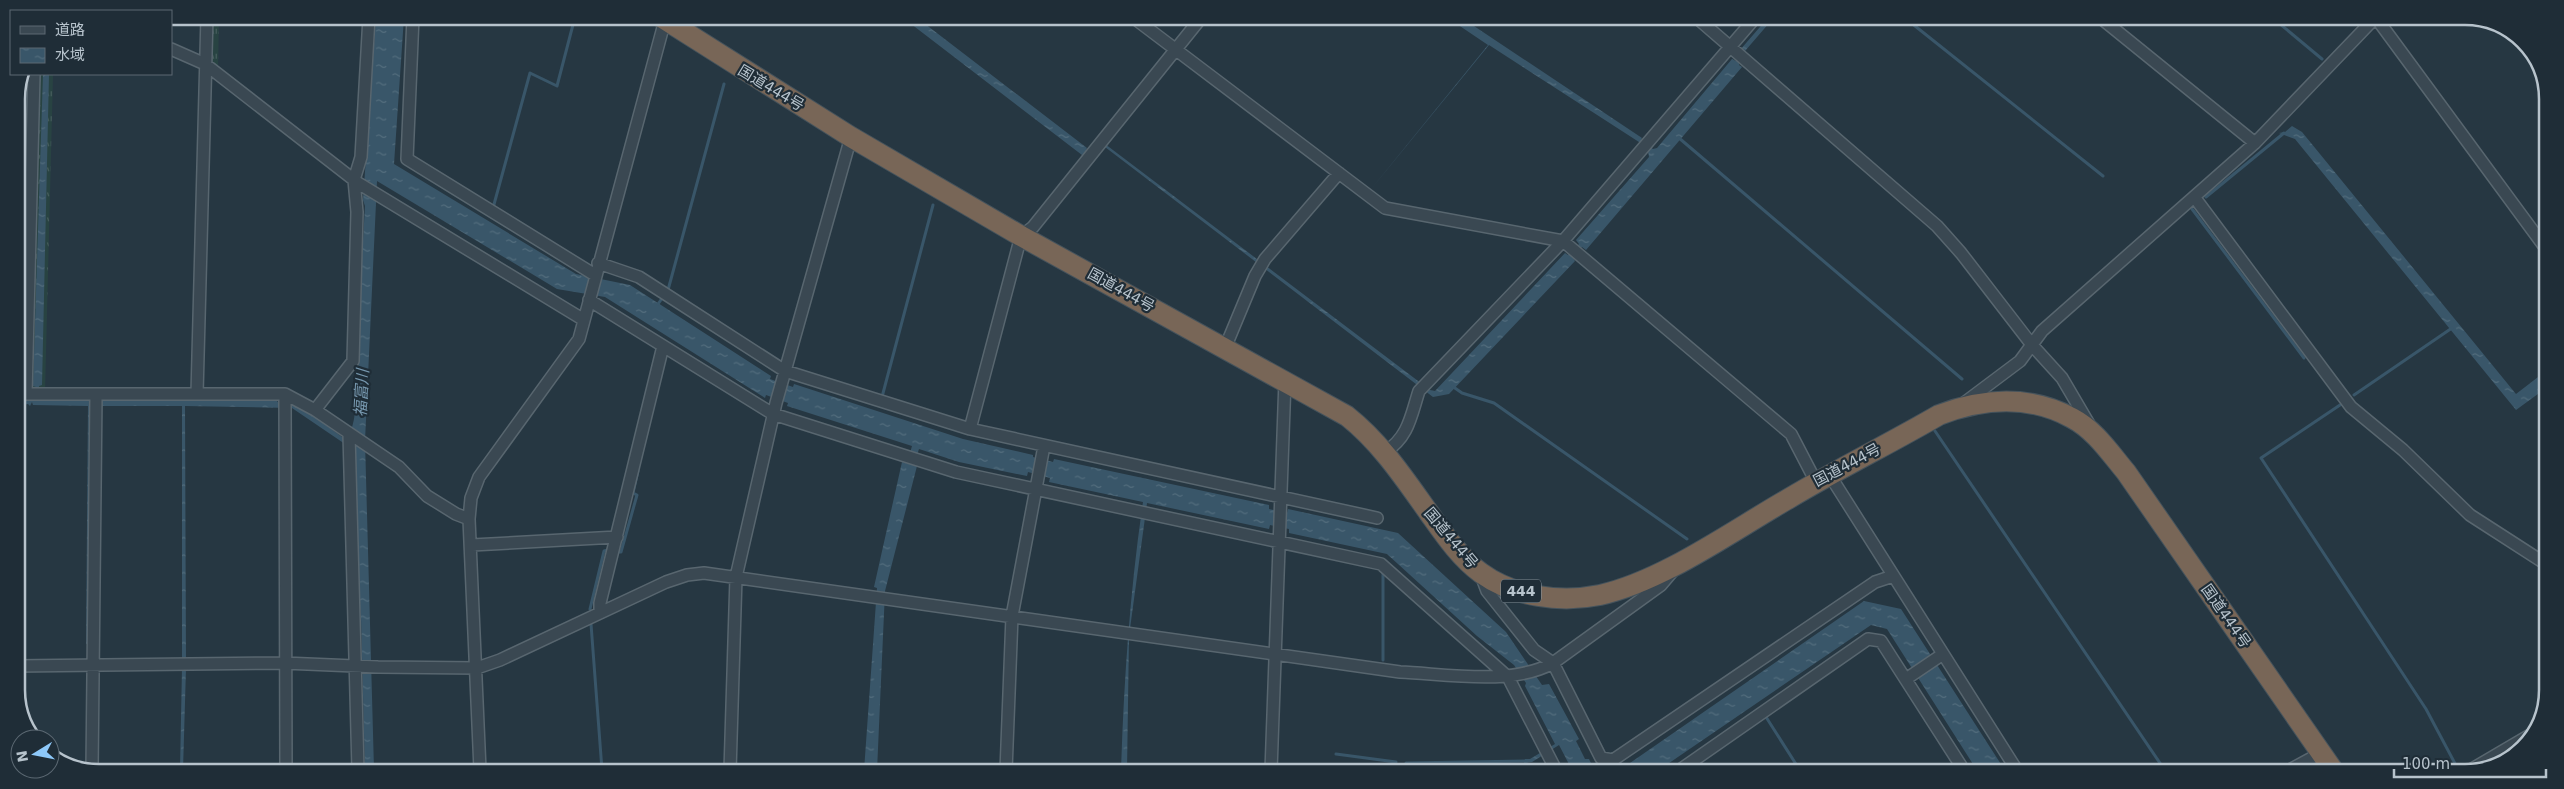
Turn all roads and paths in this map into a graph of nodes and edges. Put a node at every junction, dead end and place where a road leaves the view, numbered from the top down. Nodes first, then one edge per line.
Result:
1 (207, 25) edge
2 (369, 25) edge
3 (413, 25) edge
4 (661, 25) edge
5 (673, 25) edge
6 (1143, 25) edge
7 (1195, 25) edge
8 (1705, 25) edge
9 (1751, 25) edge
10 (2109, 25) edge
11 (2370, 25) edge
12 (2380, 25) edge
13 (172, 49) edge
14 (1176, 49) junction
15 (1737, 52) junction
16 (205, 64) junction
17 (34, 75) edge
18 (851, 137) junction
19 (2254, 143) junction
20 (1339, 173) junction
21 (356, 181) junction
22 (2194, 198) junction
23 (1021, 236) junction
24 (2539, 239) edge
25 (1563, 241) junction
26 (598, 263) junction
27 (595, 275) junction
28 (589, 298) junction
29 (584, 320) junction
30 (2032, 345) junction
31 (663, 346) junction
32 (1225, 348) junction
33 (784, 376) junction
34 (1285, 380) junction
35 (29, 394) edge
36 (96, 394) junction
37 (197, 394) junction
38 (285, 402) junction
39 (1957, 408) junction
40 (775, 409) junction
41 (315, 410) junction
42 (970, 429) junction
43 (2097, 437) junction
44 (350, 439) junction
45 (1043, 451) junction
46 (1385, 452) junction
47 (1823, 478) junction
48 (1037, 484) junction
49 (1281, 500) junction
50 (1377, 518) dead end
51 (470, 519) junction
52 (617, 537) junction
53 (1278, 538) junction
54 (472, 545) junction
55 (2539, 559) edge
56 (1683, 560) junction
57 (1480, 573) junction
58 (1893, 576) junction
59 (736, 577) junction
60 (600, 612) junction
61 (1012, 616) junction
62 (1275, 653) junction
63 (1943, 654) junction
64 (284, 663) junction
65 (25, 666) edge
66 (94, 666) junction
67 (1548, 666) junction
68 (358, 667) junction
69 (477, 668) junction
70 (1508, 676) junction
71 (1906, 679) junction
72 (2516, 743) edge
73 (2321, 752) junction
74 (2484, 762) edge
75 (92, 763) edge
76 (286, 764) edge
77 (358, 764) edge
78 (480, 764) edge
79 (730, 764) edge
80 (1006, 764) edge
81 (1271, 764) edge
82 (1557, 764) edge
83 (1689, 764) edge
84 (1960, 764) edge
85 (2013, 764) edge
86 (2299, 764) edge
87 (2329, 764) edge

1 - 16 street
2 - 21 street
3 - 27 street
4 - 26 street
5 - 18 highway, 国道444号 / 444
6 - 14 street
7 - 14 street
8 - 15 street
9 - 15 street
10 - 19 street
11 - 19 street
12 - 24 street
13 - 16 street
14 - 20 street
14 - 23 street
15 - 25 street
15 - 30 street
16 - 21 street
16 - 37 street
17 - 35 street
18 - 23 highway, 国道444号 / 444
18 - 33 street
19 - 22 street
20 - 25 street
20 - 32 street
21 - 29 street
21 - 41 street
22 - 30 street
22 - 55 street
23 - 32 highway, 国道444号 / 444
23 - 42 street
25 - 46 street
25 - 47 street
26 - 27 street
26 - 33 street
27 - 28 street
28 - 29 street
28 - 31 street
29 - 51 street
30 - 39 street
30 - 43 street
31 - 40 street
31 - 52 street
32 - 34 highway, 国道444号 / 444
33 - 40 street
33 - 42 street
34 - 46 highway, 国道444号 / 444
34 - 49 street
35 - 36 street
36 - 37 street
36 - 66 street
37 - 38 street
38 - 41 street
38 - 64 street
39 - 43 highway, 国道444号 / 444
39 - 47 highway, 国道444号 / 444
40 - 48 street
40 - 59 street
41 - 44 street
42 - 45 street
43 - 73 highway, 国道444号 / 444
44 - 51 street
44 - 68 street
45 - 48 street
45 - 49 street
46 - 57 highway, 国道444号 / 444
47 - 56 highway, 国道444号 / 444
47 - 58 street
48 - 53 street
48 - 61 street
49 - 50 street
49 - 53 street
51 - 54 street
52 - 54 street
52 - 60 street
53 - 62 street
53 - 70 street
54 - 69 street
56 - 57 highway, 国道444号 / 444
56 - 67 street
57 - 67 street
58 - 63 street
58 - 67 street
59 - 60 street
59 - 61 street
59 - 79 street
60 - 69 street
61 - 62 street
61 - 80 street
62 - 70 street
62 - 81 street
63 - 71 street
63 - 85 street
64 - 66 street
64 - 68 street
64 - 76 street
65 - 66 street
66 - 75 street
67 - 70 street
68 - 69 street
68 - 77 street
69 - 78 street
70 - 82 street
71 - 83 street
71 - 84 street
72 - 74 street
73 - 86 street
73 - 87 highway, 国道444号 / 444

